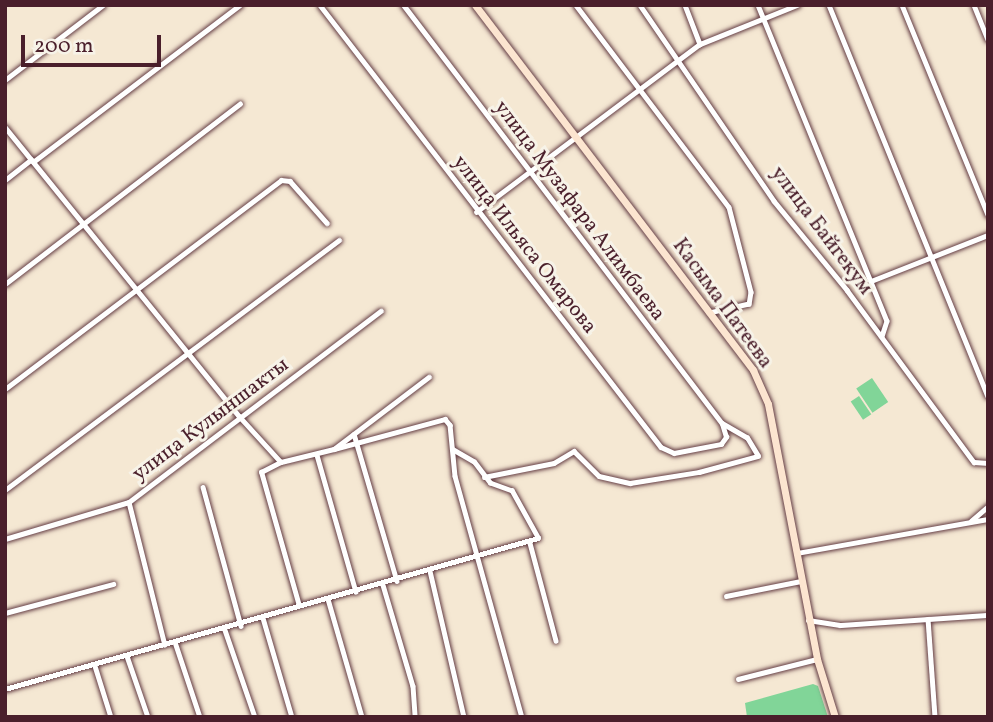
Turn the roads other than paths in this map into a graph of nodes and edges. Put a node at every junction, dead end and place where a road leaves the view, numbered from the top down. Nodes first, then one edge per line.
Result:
1 (103, 5) edge
2 (240, 5) edge
3 (320, 5) edge
4 (403, 5) edge
5 (475, 5) edge
6 (576, 5) edge
7 (639, 5) edge
8 (685, 5) edge
9 (758, 5) edge
10 (797, 5) edge
11 (829, 5) edge
12 (902, 5) edge
13 (974, 5) edge
14 (763, 19) junction
15 (988, 39) edge
16 (700, 44) junction
17 (679, 58) junction
18 (5, 80) edge
19 (640, 88) junction
20 (240, 104) dead end
21 (5, 127) edge
22 (576, 139) junction
23 (32, 161) junction
24 (528, 172) junction
25 (5, 180) edge
26 (476, 212) junction
27 (988, 215) edge
28 (85, 223) junction
29 (327, 223) dead end
30 (988, 235) edge
31 (339, 240) dead end
32 (932, 257) junction
33 (872, 281) junction
34 (5, 284) edge
35 (138, 289) junction
36 (381, 311) dead end
37 (709, 313) junction
38 (881, 337) junction
39 (187, 352) junction
40 (429, 376) dead end
41 (5, 389) edge
42 (988, 396) edge
43 (239, 416) junction
44 (722, 424) junction
45 (354, 434) junction
46 (726, 437) joint
47 (358, 446) junction
48 (334, 449) junction
49 (453, 450) junction
50 (317, 455) junction
51 (281, 462) junction
52 (988, 463) edge
53 (483, 477) junction
54 (203, 487) dead end
55 (5, 490) edge
56 (129, 502) junction
57 (988, 506) edge
58 (988, 519) edge
59 (971, 522) junction
60 (5, 539) edge
61 (530, 543) junction
62 (797, 553) junction
63 (476, 558) junction
64 (430, 571) junction
65 (397, 581) junction
66 (802, 581) junction
67 (113, 584) dead end
68 (383, 585) junction
69 (356, 592) junction
70 (726, 596) dead end
71 (328, 599) junction
72 (299, 606) junction
73 (5, 613) edge
74 (988, 615) edge
75 (262, 618) junction
76 (928, 619) junction
77 (808, 620) junction
78 (241, 626) junction
79 (225, 630) junction
80 (556, 641) dead end
81 (175, 642) junction
82 (165, 645) junction
83 (127, 656) junction
84 (817, 659) junction
85 (95, 666) junction
86 (738, 679) dead end
87 (5, 689) edge
88 (110, 717) edge
89 (148, 717) edge
90 (200, 717) edge
91 (255, 717) edge
92 (292, 717) edge
93 (362, 717) edge
94 (415, 717) edge
95 (464, 717) edge
96 (522, 717) edge
97 (835, 717) edge
98 (935, 717) edge

1 - 18 street
2 - 23 street
3 - 26 street, улица Ильяса Омарова
4 - 24 street, улица Музафара Алимбаева
5 - 22 main road, Касыма Патеева
6 - 19 street
7 - 17 street, улица Байгекум
8 - 16 street
9 - 14 street
10 - 14 street
11 - 32 street
12 - 27 street
13 - 15 street
14 - 16 street
14 - 33 street
16 - 17 street
17 - 19 street
17 - 38 street, улица Байгекум
19 - 22 street
19 - 37 street
20 - 28 street
21 - 23 street
22 - 24 street
22 - 37 main road, Касыма Патеева
23 - 25 street
23 - 28 street
24 - 26 street
24 - 44 street, улица Музафара Алимбаева
26 - 46 street, улица Ильяса Омарова
28 - 34 street
28 - 35 street
29 - 35 street
30 - 32 street
31 - 39 street
32 - 33 street
32 - 42 street
33 - 38 street
35 - 39 street
35 - 41 street
36 - 43 street, улица Кулыншакты
37 - 62 main road, Касыма Патеева
38 - 52 street, улица Байгекум
39 - 43 street
39 - 55 street
40 - 45 street
43 - 51 street
43 - 56 street, улица Кулыншакты
44 - 46 street, улица Музафара Алимбаева
44 - 53 street
45 - 47 street
45 - 48 street
47 - 48 street
47 - 49 street
47 - 65 street
48 - 50 street
49 - 53 street
49 - 63 street
50 - 51 street
50 - 69 street
51 - 72 street
53 - 61 street
54 - 78 street
56 - 60 street, улица Кулыншакты
56 - 82 street
57 - 59 street
58 - 59 street
59 - 62 street
61 - 63 street
61 - 80 street
62 - 66 main road, Касыма Патеева
63 - 64 street
63 - 96 street
64 - 65 street
64 - 95 street
65 - 68 street
66 - 70 street
66 - 77 main road, Касыма Патеева
67 - 73 street
68 - 69 street
68 - 94 street
69 - 71 street
71 - 72 street
71 - 93 street
72 - 75 street
74 - 76 street
75 - 78 street
75 - 92 street
76 - 77 street
76 - 98 street
77 - 84 main road, Касыма Патеева
78 - 79 street
79 - 81 street
79 - 91 street
81 - 82 street
81 - 90 street
82 - 83 street
83 - 85 street
83 - 89 street
84 - 86 street
84 - 97 main road, Касыма Патеева
85 - 87 street
85 - 88 street

